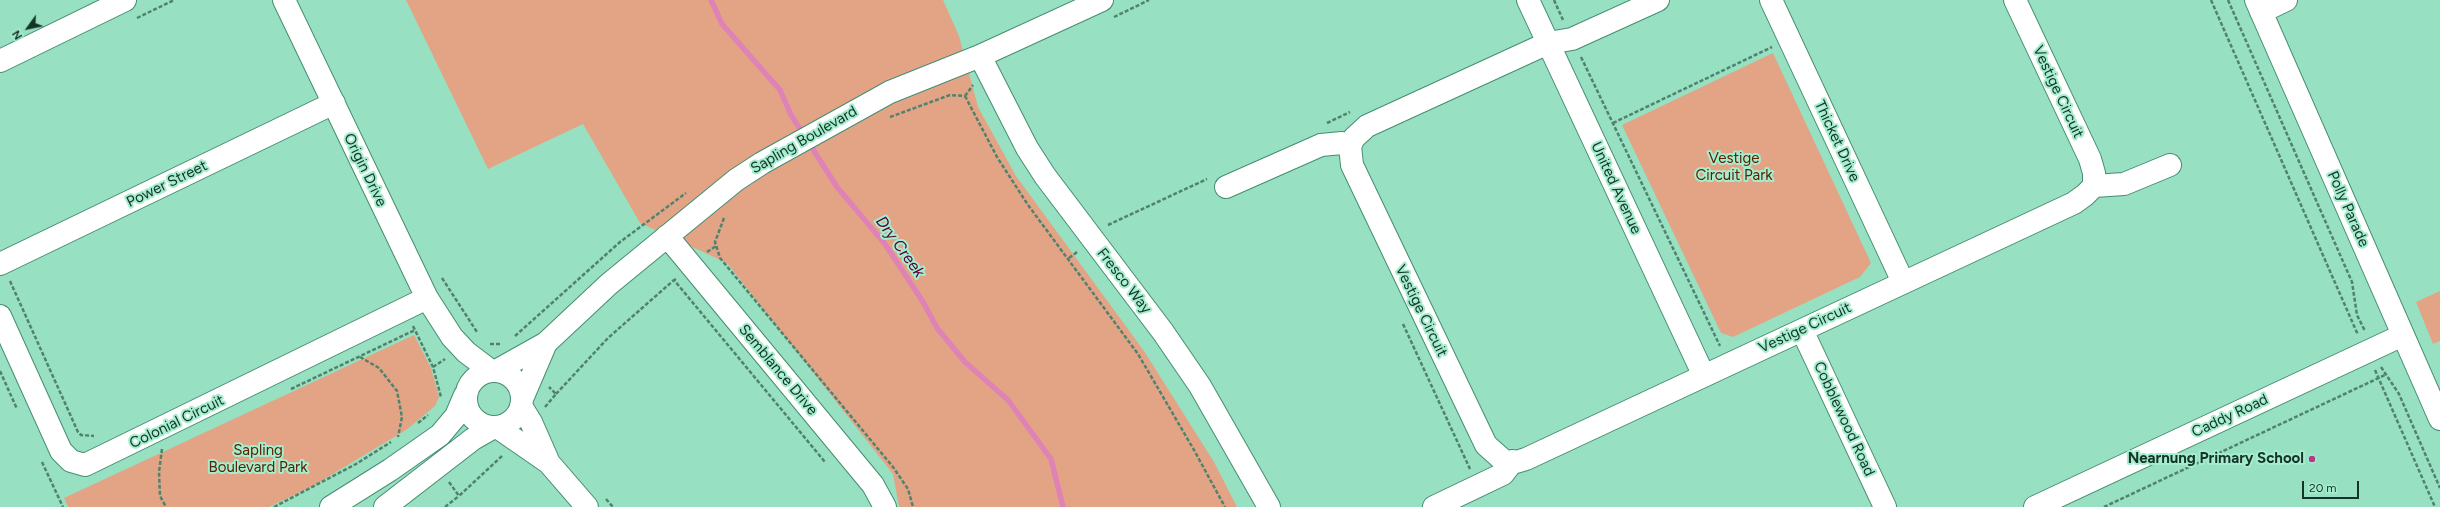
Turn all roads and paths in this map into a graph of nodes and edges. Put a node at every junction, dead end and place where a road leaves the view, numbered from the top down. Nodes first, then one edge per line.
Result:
1 (125, 0) edge
2 (284, 0) edge
3 (1102, 0) edge
4 (1528, 0) edge
5 (1554, 0) edge
6 (1658, 0) edge
7 (1771, 0) edge
8 (2015, 0) edge
9 (2211, 0) edge
10 (2228, 0) edge
11 (2286, 0) edge
12 (2259, 6) edge
13 (1572, 39) junction
14 (1548, 43) junction
15 (1777, 53) dead end
16 (980, 56) junction
17 (0, 61) edge
18 (334, 103) junction
19 (882, 119) dead end
20 (1613, 123) junction
21 (1350, 146) junction
22 (2170, 165) dead end
23 (2094, 186) junction
24 (1226, 187) dead end
25 (689, 190) dead end
26 (726, 216) dead end
27 (667, 236) junction
28 (1, 264) edge
29 (441, 276) dead end
30 (674, 280) dead end
31 (1903, 282) junction
32 (427, 298) junction
33 (0, 316) edge
34 (1400, 317) dead end
35 (1802, 330) junction
36 (2403, 335) junction
37 (480, 336) dead end
38 (452, 337) junction
39 (511, 339) dead end
40 (546, 343) junction
41 (485, 344) dead end
42 (506, 344) dead end
43 (2370, 351) junction
44 (360, 357) dead end
45 (1729, 364) junction
46 (494, 371) junction
47 (2385, 375) junction
48 (1704, 376) junction
49 (2378, 378) junction
50 (466, 393) junction
51 (556, 394) dead end
52 (521, 403) junction
53 (2440, 419) edge
54 (496, 427) junction
55 (101, 433) dead end
56 (404, 434) dead end
57 (398, 437) junction
58 (162, 450) dead end
59 (1512, 461) junction
60 (549, 463) junction
61 (1478, 487) junction
62 (2440, 488) edge
63 (460, 496) dead end
64 (166, 507) edge
65 (274, 507) edge
66 (331, 507) edge
67 (385, 507) edge
68 (445, 507) edge
69 (587, 507) edge
70 (884, 507) edge
71 (913, 507) edge
72 (1225, 507) edge
73 (1269, 507) edge
74 (1434, 507) edge
75 (1885, 507) edge
76 (2035, 507) edge
77 (2104, 507) edge
78 (2435, 507) edge

1 - 17 street
2 - 18 street, Origin Drive
3 - 16 street, Sapling Boulevard
4 - 14 street, United Avenue
5 - 13 path
6 - 13 street
7 - 31 street, Thicket Drive
8 - 23 street, Vestige Circuit
9 - 43 path
10 - 43 path
11 - 12 street
12 - 36 street, Polly Parade
13 - 14 street
13 - 20 path
14 - 21 street
14 - 48 street, United Avenue
15 - 20 path
16 - 27 street, Sapling Boulevard
16 - 73 street, Fresco Way
18 - 28 street, Power Street
18 - 32 street, Origin Drive
19 - 72 path
20 - 45 path
21 - 24 street
21 - 59 street, Vestige Circuit
22 - 23 street
23 - 31 street, Vestige Circuit
25 - 39 path
26 - 71 path
27 - 40 street, Sapling Boulevard
27 - 70 street, Semblance Drive
28 - 55 path
29 - 37 path
30 - 51 path
31 - 35 street, Vestige Circuit
32 - 33 street, Colonial Circuit
32 - 38 street, Origin Drive
34 - 61 path
35 - 45 street, Vestige Circuit
35 - 75 street, Cobblewood Road
36 - 43 street, Caddy Road
36 - 53 street, Polly Parade
38 - 46 street, Origin Drive
38 - 50 street, Origin Drive
40 - 46 street, Sapling Boulevard
40 - 52 street, Sapling Boulevard
41 - 42 path
43 - 47 path
43 - 49 path
43 - 76 street, Caddy Road
44 - 57 path
45 - 48 street, Vestige Circuit
46 - 50 street
46 - 52 street
47 - 49 path
47 - 62 path
48 - 59 street, Vestige Circuit
49 - 77 path
49 - 78 path
50 - 54 street
50 - 66 street
52 - 54 street
52 - 60 street
54 - 60 street
54 - 67 street
56 - 57 path
57 - 65 path
58 - 64 path
59 - 61 street
60 - 69 street
61 - 74 street
63 - 68 path

